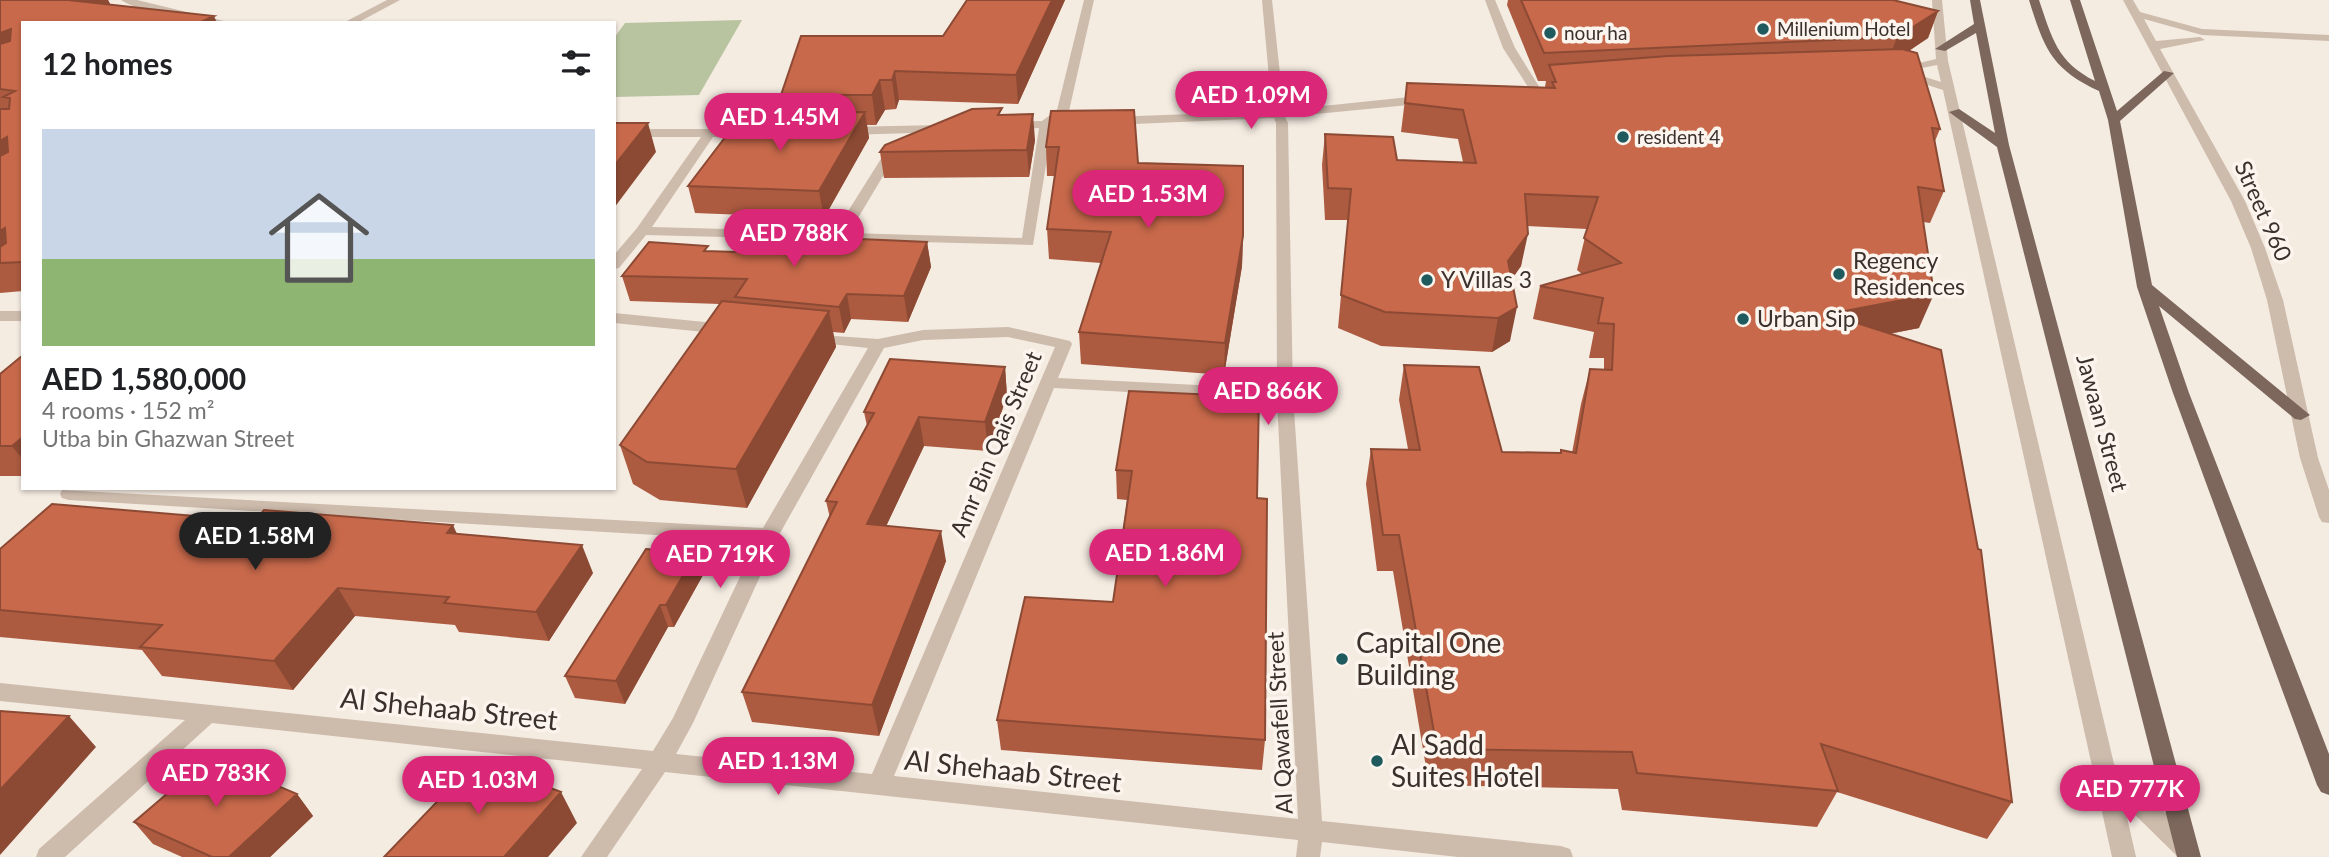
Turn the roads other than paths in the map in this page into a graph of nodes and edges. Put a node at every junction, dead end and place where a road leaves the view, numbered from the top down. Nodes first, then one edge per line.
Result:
1 (126, 0) edge
2 (395, 0) edge
3 (1089, 0) edge
4 (1267, 0) edge
5 (1490, 0) edge
6 (1937, 0) edge
7 (1975, 0) edge
8 (2034, 0) edge
9 (2075, 0) edge
10 (2128, 0) edge
11 (143, 6) junction
12 (124, 14) edge
13 (2136, 15) junction
14 (217, 21) edge
15 (352, 21) edge
16 (1982, 24) junction
17 (2329, 38) edge
18 (2329, 46) edge
19 (2155, 49) junction
20 (1942, 55) junction
21 (2168, 73) junction
22 (1950, 88) junction
23 (1534, 89) edge
24 (2106, 90) junction
25 (1442, 97) edge
26 (1955, 112) junction
27 (1278, 114) junction
28 (2114, 120) junction
29 (1087, 122) edge
30 (1100, 122) edge
31 (1046, 124) junction
32 (994, 127) edge
33 (955, 128) edge
34 (903, 131) junction
35 (834, 132) edge
36 (616, 133) edge
37 (764, 133) edge
38 (709, 134) junction
39 (2003, 145) junction
40 (642, 231) junction
41 (840, 236) junction
42 (616, 263) edge
43 (2145, 287) junction
44 (0, 316) edge
45 (21, 316) edge
46 (616, 318) edge
47 (744, 330) edge
48 (798, 336) edge
49 (878, 344) junction
50 (1049, 383) junction
51 (1285, 395) junction
52 (2301, 415) junction
53 (2309, 458) junction
54 (2329, 470) edge
55 (72, 491) edge
56 (50, 511) edge
57 (2329, 517) edge
58 (769, 535) junction
59 (0, 692) edge
60 (206, 715) junction
61 (660, 760) junction
62 (2104, 769) junction
63 (2329, 785) edge
64 (878, 787) junction
65 (1311, 832) junction
66 (2188, 853) edge
67 (48, 857) edge
68 (593, 857) edge
69 (1308, 857) edge
70 (1561, 857) edge
71 (2124, 857) edge

1 - 11 street
2 - 15 street
3 - 31 street
4 - 27 street, Al Qawafell Street
5 - 23 street
6 - 20 street
7 - 16 main road, Jawaan Street
8 - 24 main road
9 - 24 main road
10 - 13 street, Street 960
11 - 12 street
11 - 14 street
13 - 17 street
13 - 19 street, Street 960
16 - 20 main road
16 - 39 main road, Jawaan Street
18 - 19 street
19 - 21 street, Street 960
20 - 22 street
20 - 22 street
21 - 28 main road
21 - 52 street, Street 960
22 - 26 street
24 - 28 main road
25 - 27 street
26 - 39 main road
26 - 62 street
27 - 30 street
27 - 51 street, Al Qawafell Street
28 - 43 main road
29 - 31 street
31 - 32 street
31 - 41 street
33 - 34 street
34 - 35 street
34 - 41 street
36 - 38 street
37 - 38 street
38 - 40 street
39 - 66 main road, Jawaan Street
40 - 41 street
40 - 42 street
43 - 52 main road
43 - 63 main road
44 - 45 street
46 - 47 street
48 - 49 street, Amr Bin Qais Street
49 - 50 street, Amr Bin Qais Street
49 - 58 street
50 - 51 street
50 - 64 street, Amr Bin Qais Street
51 - 65 street, Al Qawafell Street
52 - 53 street, Street 960
53 - 54 street
53 - 57 street
55 - 56 street
55 - 58 street
58 - 61 street
59 - 60 street, Al Shehaab Street
60 - 61 street, Al Shehaab Street
60 - 67 street
61 - 64 street, Al Shehaab Street
61 - 68 street
62 - 66 street
62 - 71 street
64 - 65 street, Al Shehaab Street
65 - 69 street, Al Qawafell Street
65 - 70 street, Al Shehaab Street

